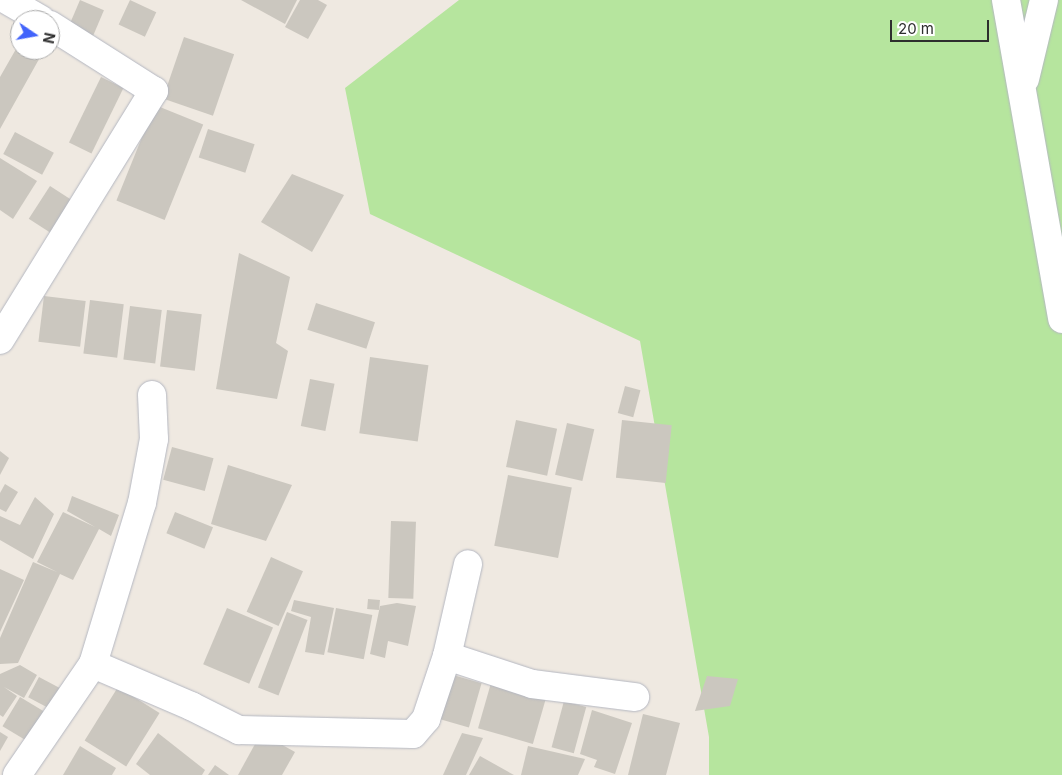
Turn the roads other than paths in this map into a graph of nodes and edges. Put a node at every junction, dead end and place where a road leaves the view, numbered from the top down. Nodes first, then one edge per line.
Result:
1 (7, 0) edge
2 (1006, 0) edge
3 (1044, 0) edge
4 (24, 10) edge
5 (60, 31) edge
6 (1022, 90) junction
7 (1062, 320) edge
8 (0, 340) edge
9 (152, 395) dead end
10 (468, 564) dead end
11 (447, 656) junction
12 (93, 664) junction
13 (634, 697) dead end
14 (17, 775) edge

1 - 4 street
2 - 6 street
3 - 6 street
5 - 8 street
6 - 7 street
9 - 12 street
10 - 11 street
11 - 12 street
11 - 13 street
12 - 14 street

